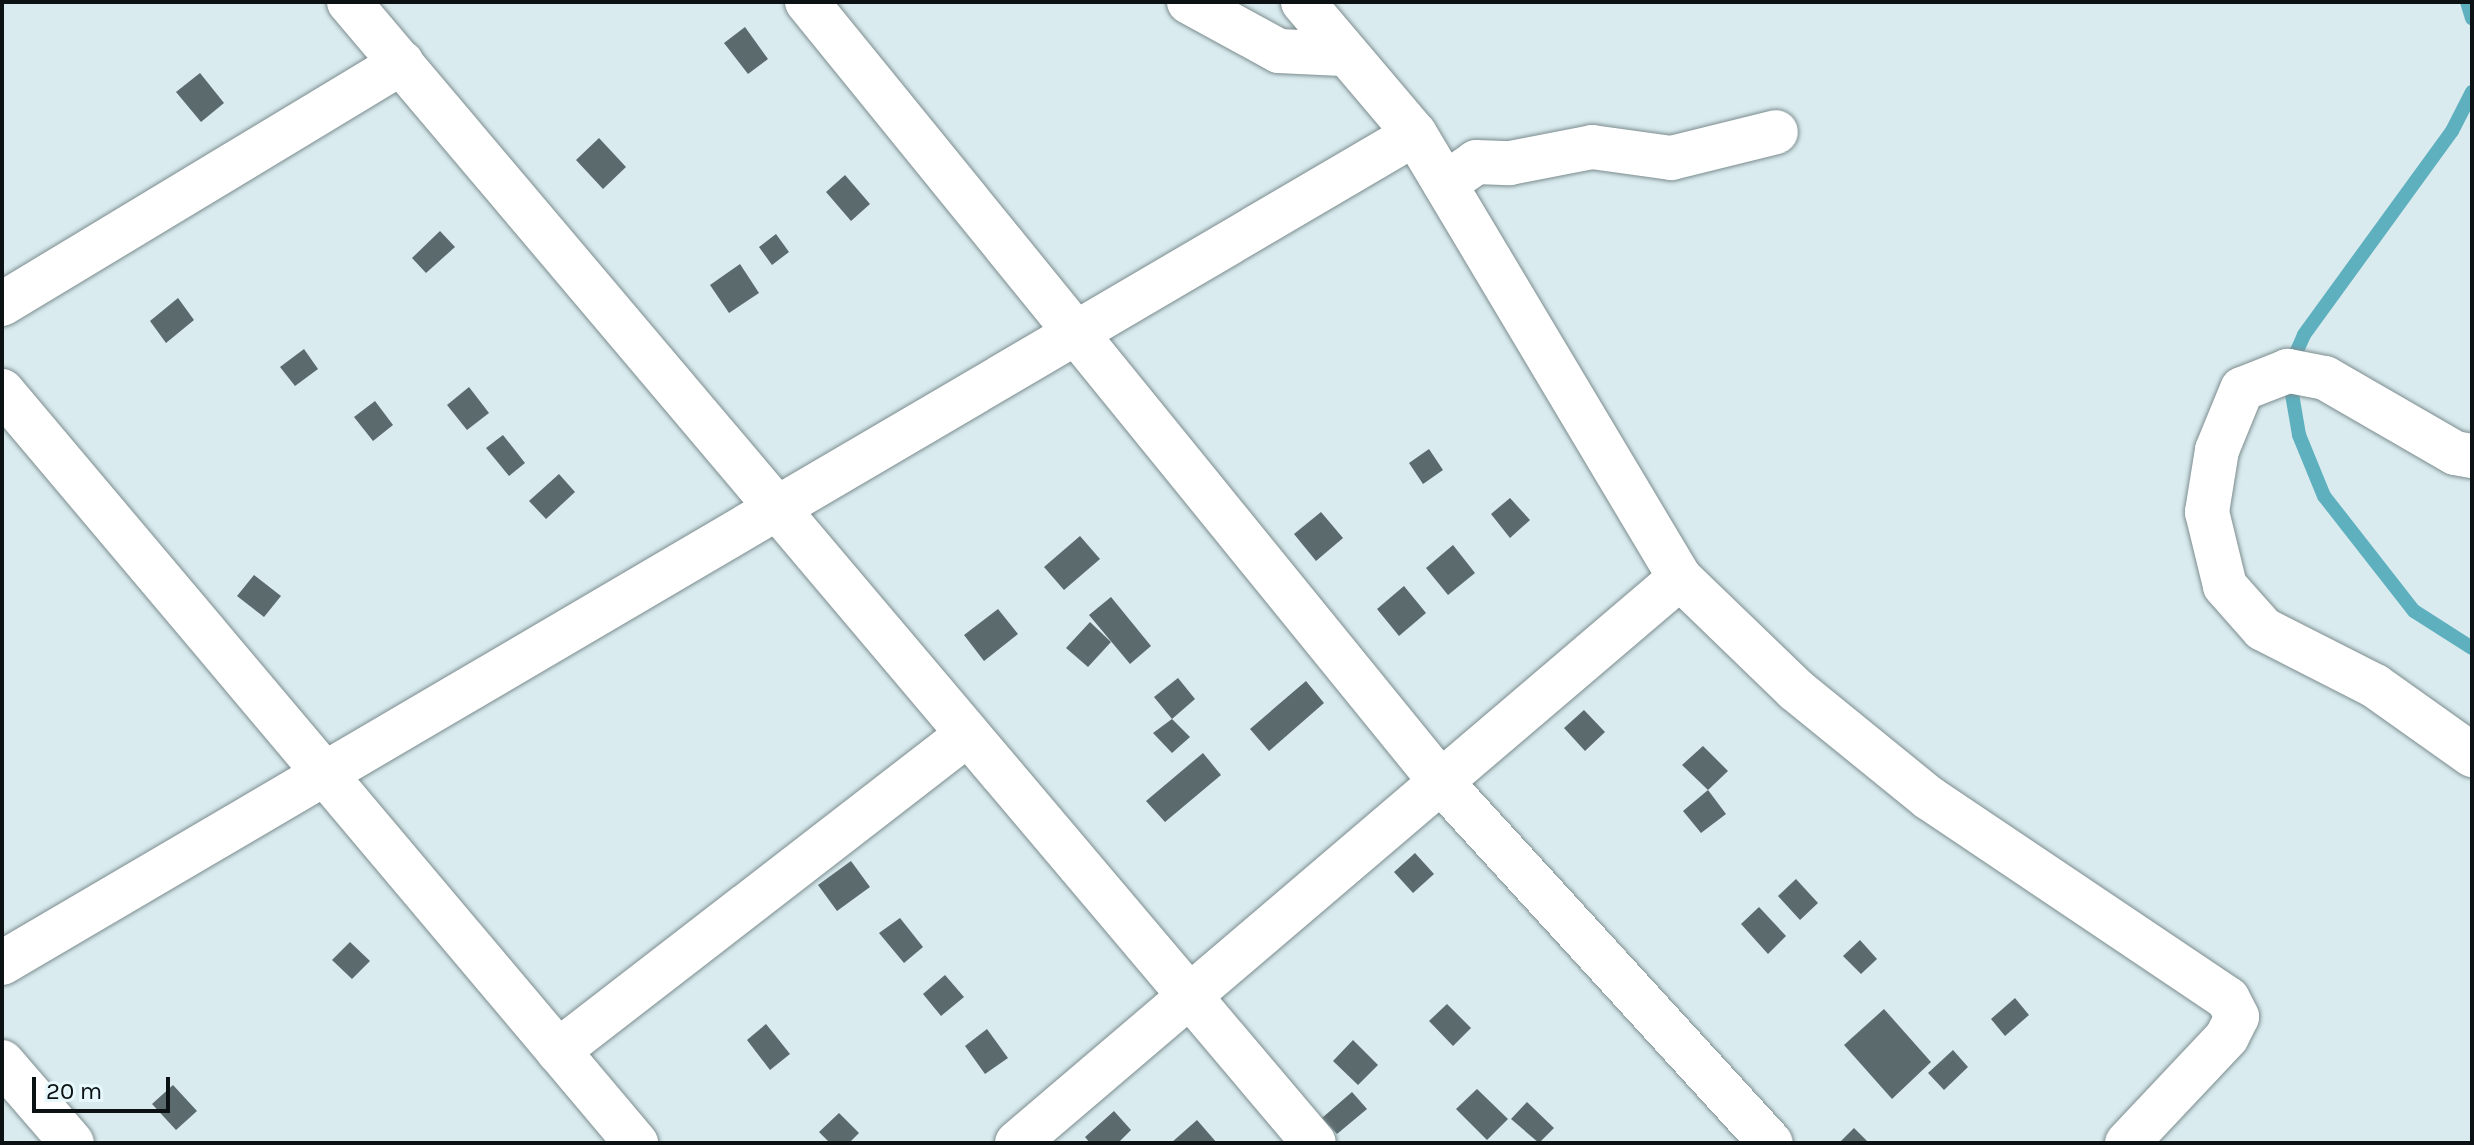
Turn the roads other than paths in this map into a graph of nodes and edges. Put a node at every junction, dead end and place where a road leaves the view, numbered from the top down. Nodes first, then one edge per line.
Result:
1 (349, 2) edge
2 (807, 2) edge
3 (1189, 2) edge
4 (1303, 2) edge
5 (1342, 54) junction
6 (402, 63) junction
7 (1776, 132) dead end
8 (1415, 134) junction
9 (1445, 184) junction
10 (2, 304) edge
11 (1074, 333) junction
12 (2, 391) edge
13 (2472, 456) edge
14 (778, 508) junction
15 (1680, 578) junction
16 (968, 734) junction
17 (2472, 755) edge
18 (325, 774) junction
19 (1441, 782) junction
20 (2, 963) edge
21 (1190, 997) junction
22 (558, 1051) junction
23 (2, 1062) edge
24 (72, 1143) edge
25 (636, 1143) edge
26 (1017, 1143) edge
27 (1314, 1143) edge
28 (1771, 1143) edge
29 (2127, 1143) edge

1 - 6 street
2 - 11 street
3 - 5 street
4 - 5 street
5 - 8 street
6 - 10 street
6 - 14 street
7 - 9 street
8 - 9 street
8 - 11 street
9 - 15 street
11 - 14 street
11 - 19 street
12 - 18 street
13 - 17 street
14 - 16 street
14 - 18 street
15 - 19 street
15 - 29 street
16 - 21 street
16 - 22 street
18 - 20 street
18 - 22 street
19 - 21 street
19 - 28 street
21 - 26 street
21 - 27 street
22 - 25 street
23 - 24 street

